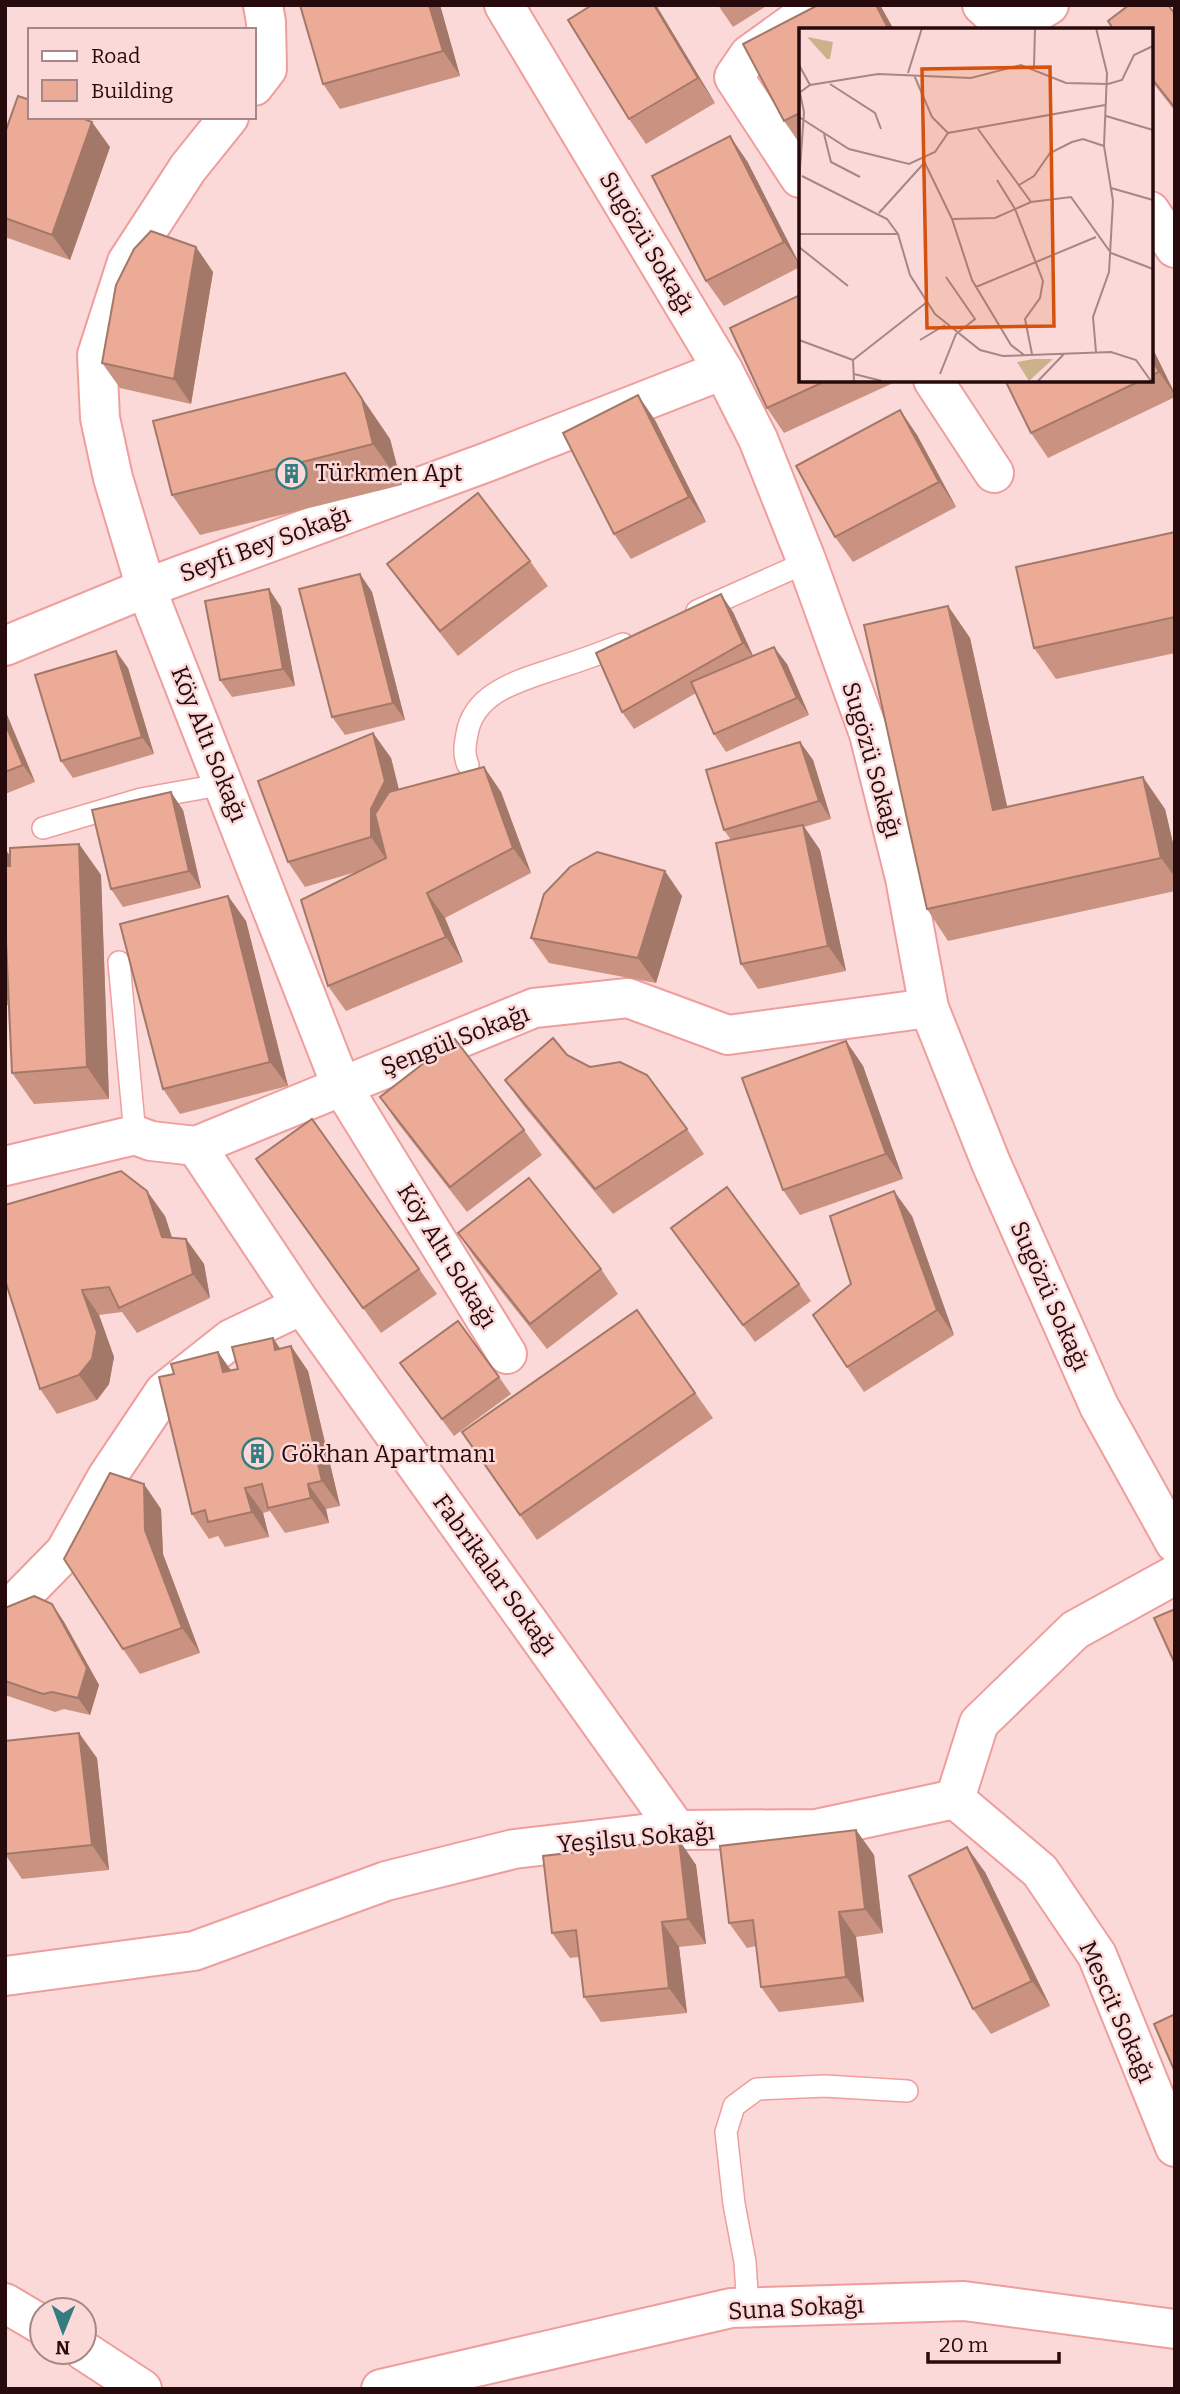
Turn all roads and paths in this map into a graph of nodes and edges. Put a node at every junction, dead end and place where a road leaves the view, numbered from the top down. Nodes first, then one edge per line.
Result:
1 (263, 5) edge
2 (504, 5) edge
3 (818, 5) edge
4 (982, 5) edge
5 (1049, 5) edge
6 (1009, 28) edge
7 (1012, 28) edge
8 (256, 83) edge
9 (227, 119) edge
10 (799, 176) edge
11 (1152, 214) edge
12 (1174, 245) edge
13 (723, 370) junction
14 (934, 382) edge
15 (994, 473) dead end
16 (807, 562) junction
17 (146, 589) junction
18 (682, 617) edge
19 (645, 634) edge
20 (5, 646) edge
21 (468, 765) dead end
22 (225, 784) junction
23 (43, 828) dead end
24 (119, 962) edge
25 (929, 1008) junction
26 (341, 1085) junction
27 (135, 1135) junction
28 (196, 1146) junction
29 (5, 1166) edge
30 (302, 1305) junction
31 (507, 1354) dead end
32 (1174, 1538) edge
33 (1175, 1575) edge
34 (5, 1608) edge
35 (956, 1799) junction
36 (677, 1830) junction
37 (5, 1976) edge
38 (907, 2091) dead end
39 (1175, 2147) edge
40 (5, 2303) edge
41 (748, 2308) junction
42 (28, 2317) edge
43 (1175, 2329) edge
44 (98, 2360) edge
45 (423, 2384) edge
46 (142, 2389) edge
47 (381, 2389) edge

1 - 8 street
2 - 13 street, Sugözü Sokağı
3 - 10 street
4 - 6 street
5 - 7 street
9 - 17 street, Köy Altı Sokağı
11 - 12 street
13 - 16 street, Sugözü Sokağı
13 - 17 street, Seyfi Bey Sokağı
14 - 15 street
16 - 18 lane
16 - 25 street, Sugözü Sokağı
17 - 20 street, Seyfi Bey Sokağı
17 - 22 street, Köy Altı Sokağı
19 - 21 lane
22 - 23 lane
22 - 26 street, Köy Altı Sokağı
24 - 27 lane
25 - 26 street, Şengül Sokağı
25 - 32 street, Sugözü Sokağı
26 - 28 street, Şengül Sokağı
26 - 31 street, Köy Altı Sokağı
27 - 28 street
27 - 29 street
28 - 30 street, Fabrikalar Sokağı
30 - 34 street
30 - 36 street, Fabrikalar Sokağı
33 - 35 street
35 - 36 street, Yeşilsu Sokağı
35 - 39 street, Mescit Sokağı
36 - 37 street, Yeşilsu Sokağı
38 - 41 lane
40 - 42 street
41 - 43 street, Suna Sokağı
41 - 45 street, Suna Sokağı
44 - 46 street
45 - 47 street, Suna Sokağı

